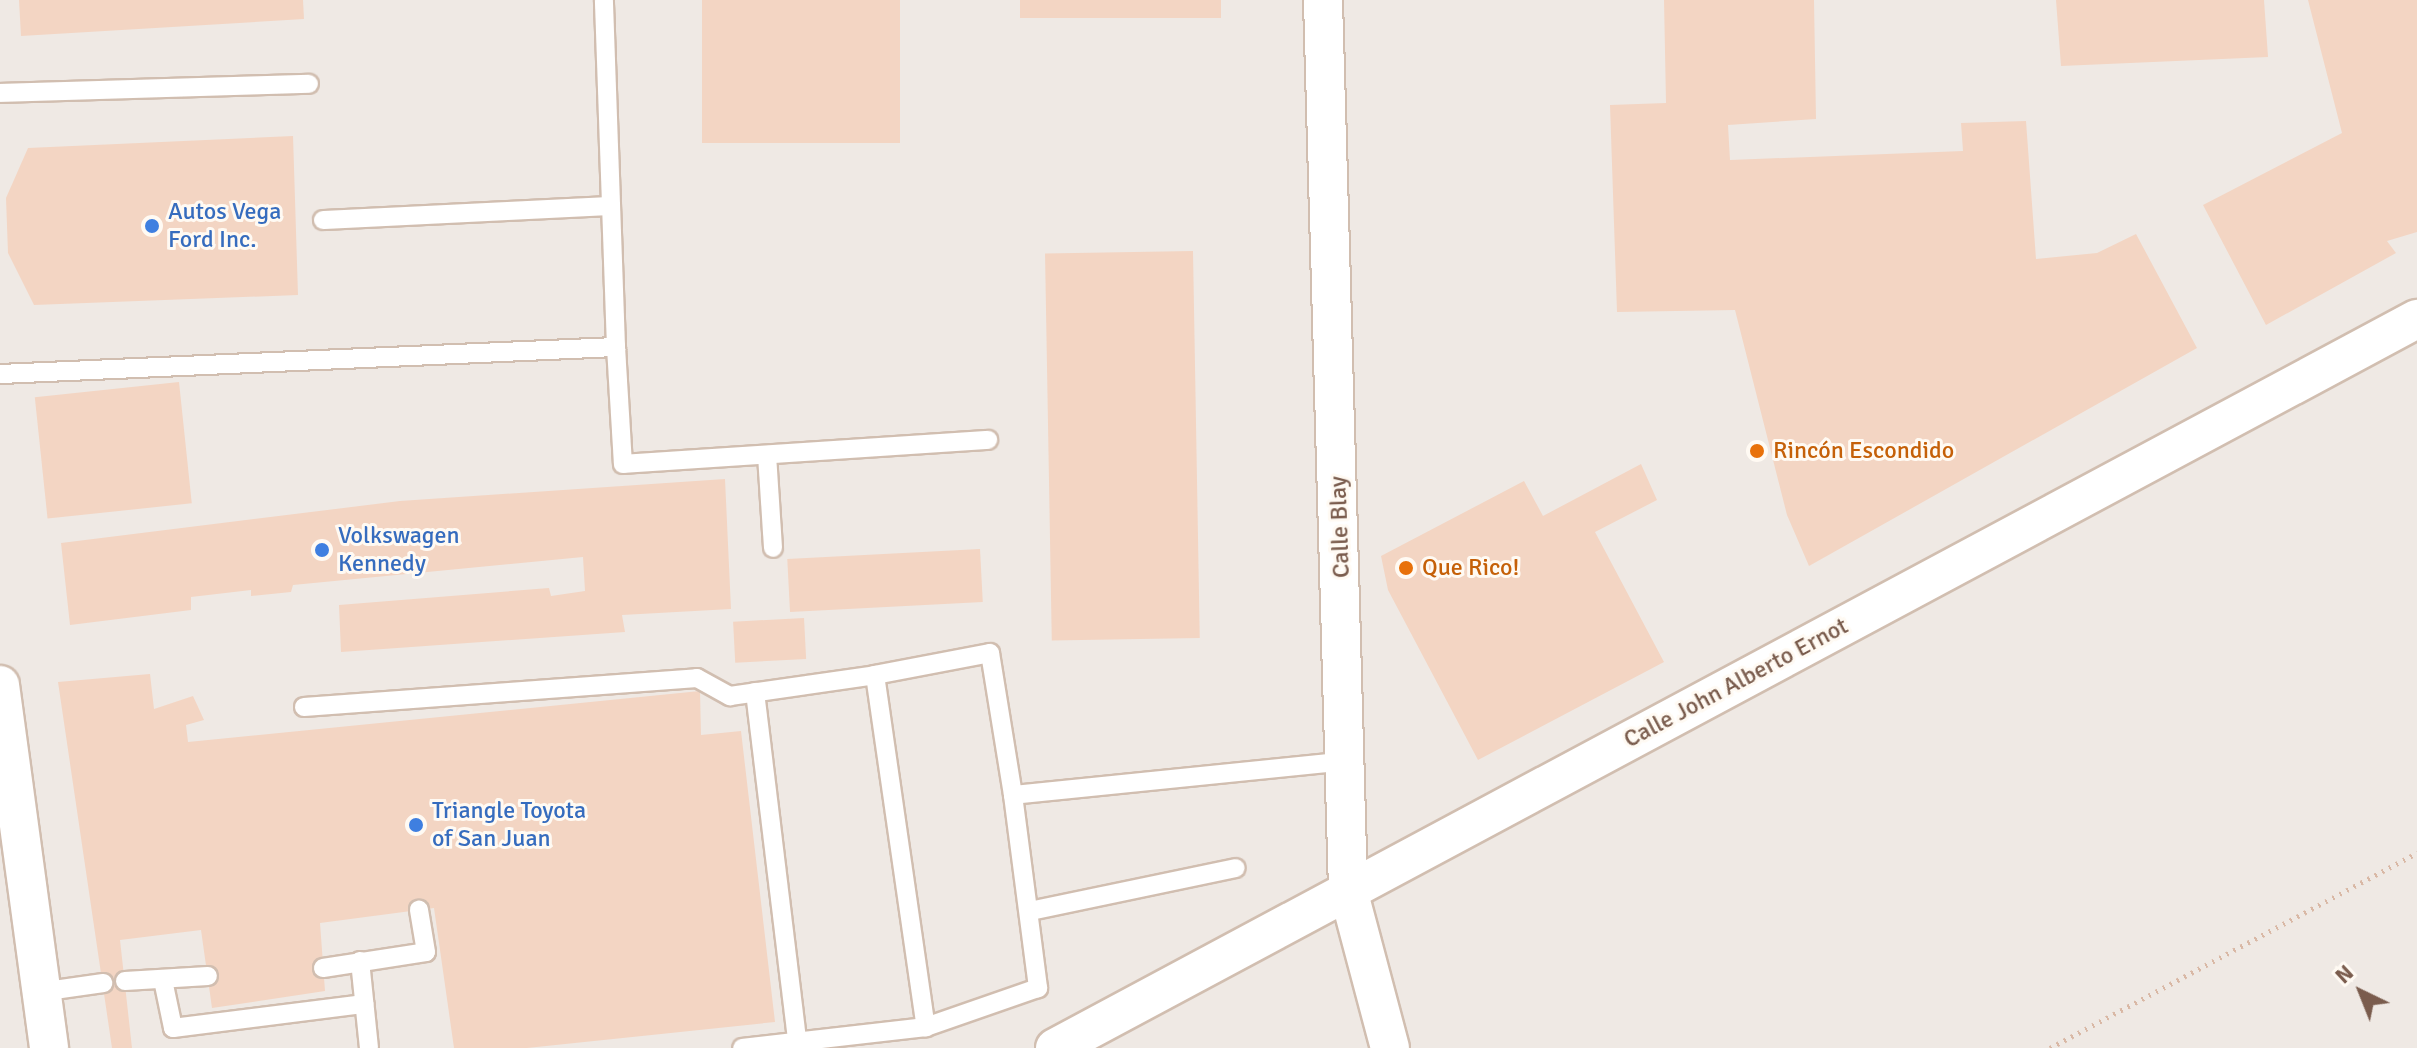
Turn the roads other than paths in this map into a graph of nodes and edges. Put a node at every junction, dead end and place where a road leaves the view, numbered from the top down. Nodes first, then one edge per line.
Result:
1 (604, 0) edge
2 (1323, 0) edge
3 (309, 84) dead end
4 (0, 93) edge
5 (611, 206) junction
6 (323, 220) dead end
7 (2417, 319) edge
8 (616, 347) junction
9 (0, 374) edge
10 (988, 440) dead end
11 (767, 455) junction
12 (773, 548) dead end
13 (875, 675) junction
14 (0, 685) edge
15 (755, 692) junction
16 (304, 707) dead end
17 (1347, 761) junction
18 (1013, 795) junction
19 (1236, 868) dead end
20 (1348, 890) junction
21 (419, 910) dead end
22 (1030, 911) junction
23 (360, 961) junction
24 (323, 968) dead end
25 (208, 976) dead end
26 (163, 980) junction
27 (125, 981) dead end
28 (103, 983) dead end
29 (40, 992) junction
30 (364, 1004) junction
31 (926, 1027) junction
32 (797, 1041) junction
33 (49, 1048) edge
34 (369, 1048) edge
35 (742, 1048) edge
36 (1055, 1048) edge
37 (1390, 1048) edge

1 - 5 lane
2 - 17 street, Calle Blay
3 - 4 lane
5 - 6 lane
5 - 8 lane
7 - 20 street, Calle John Alberto Ernot
8 - 9 lane
8 - 11 lane
10 - 11 lane
11 - 12 lane
13 - 15 lane
13 - 18 lane
13 - 31 lane
14 - 29 street
15 - 16 lane
15 - 32 lane
17 - 18 lane
17 - 20 street, Calle Blay
18 - 22 lane
19 - 22 lane
20 - 36 street, Calle John Alberto Ernot
20 - 37 street, Calle Blay
21 - 23 lane
22 - 31 lane
23 - 24 lane
23 - 30 lane
25 - 26 lane
26 - 27 lane
26 - 30 lane
28 - 29 lane
29 - 33 street
30 - 34 lane
31 - 32 lane
32 - 35 lane

